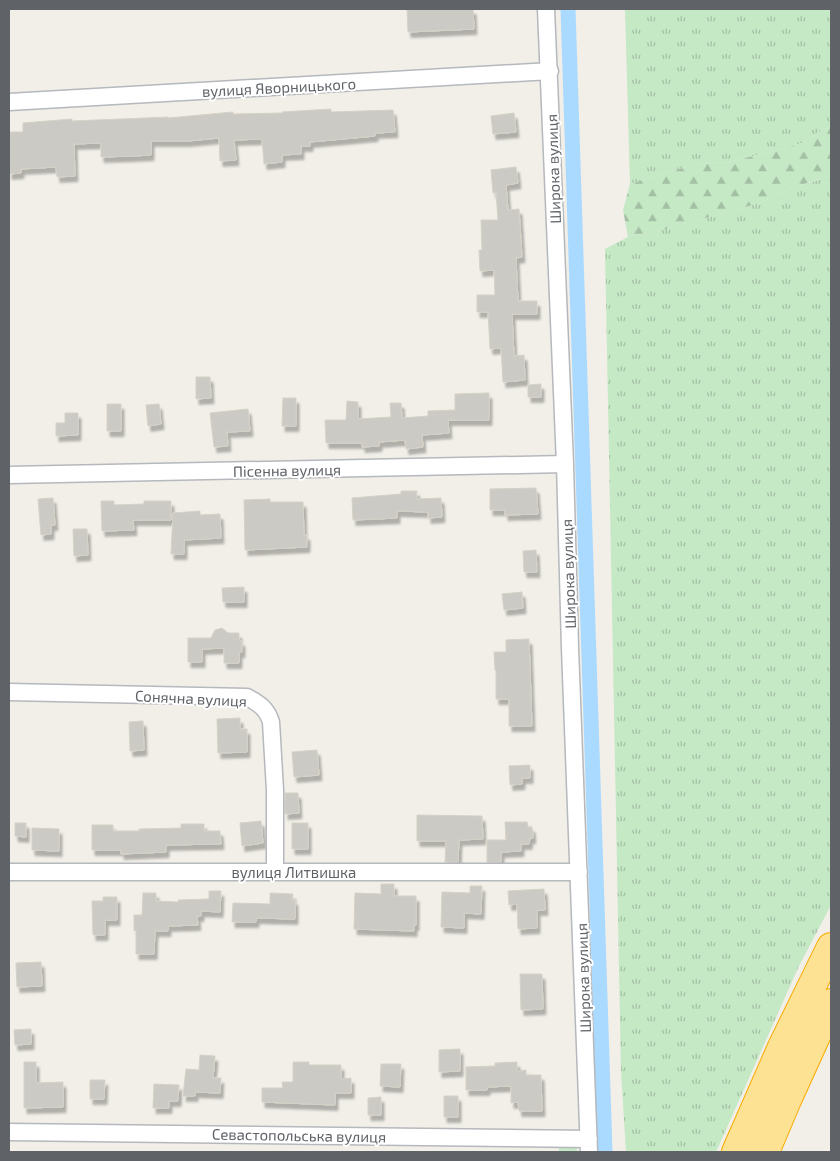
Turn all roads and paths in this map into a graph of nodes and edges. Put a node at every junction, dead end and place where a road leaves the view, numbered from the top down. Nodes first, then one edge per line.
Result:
1 (546, 9) edge
2 (550, 71) junction
3 (9, 102) edge
4 (565, 464) junction
5 (9, 475) edge
6 (9, 692) edge
7 (9, 872) edge
8 (275, 872) junction
9 (579, 872) junction
10 (831, 947) edge
11 (831, 1003) edge
12 (9, 1132) edge
13 (589, 1145) edge
14 (736, 1152) edge
15 (766, 1152) edge

1 - 2 street, Широка вулиця
2 - 3 street, вулиця Яворницького
2 - 4 street, Широка вулиця
4 - 5 street, Пісенна вулиця
4 - 9 street, Широка вулиця
6 - 8 street, Сонячна вулиця
7 - 8 street, вулиця Литвишка
8 - 9 street, вулиця Литвишка
9 - 13 street, Широка вулиця
10 - 14 highway
11 - 15 highway
12 - 13 street, Севастопольська вулиця

